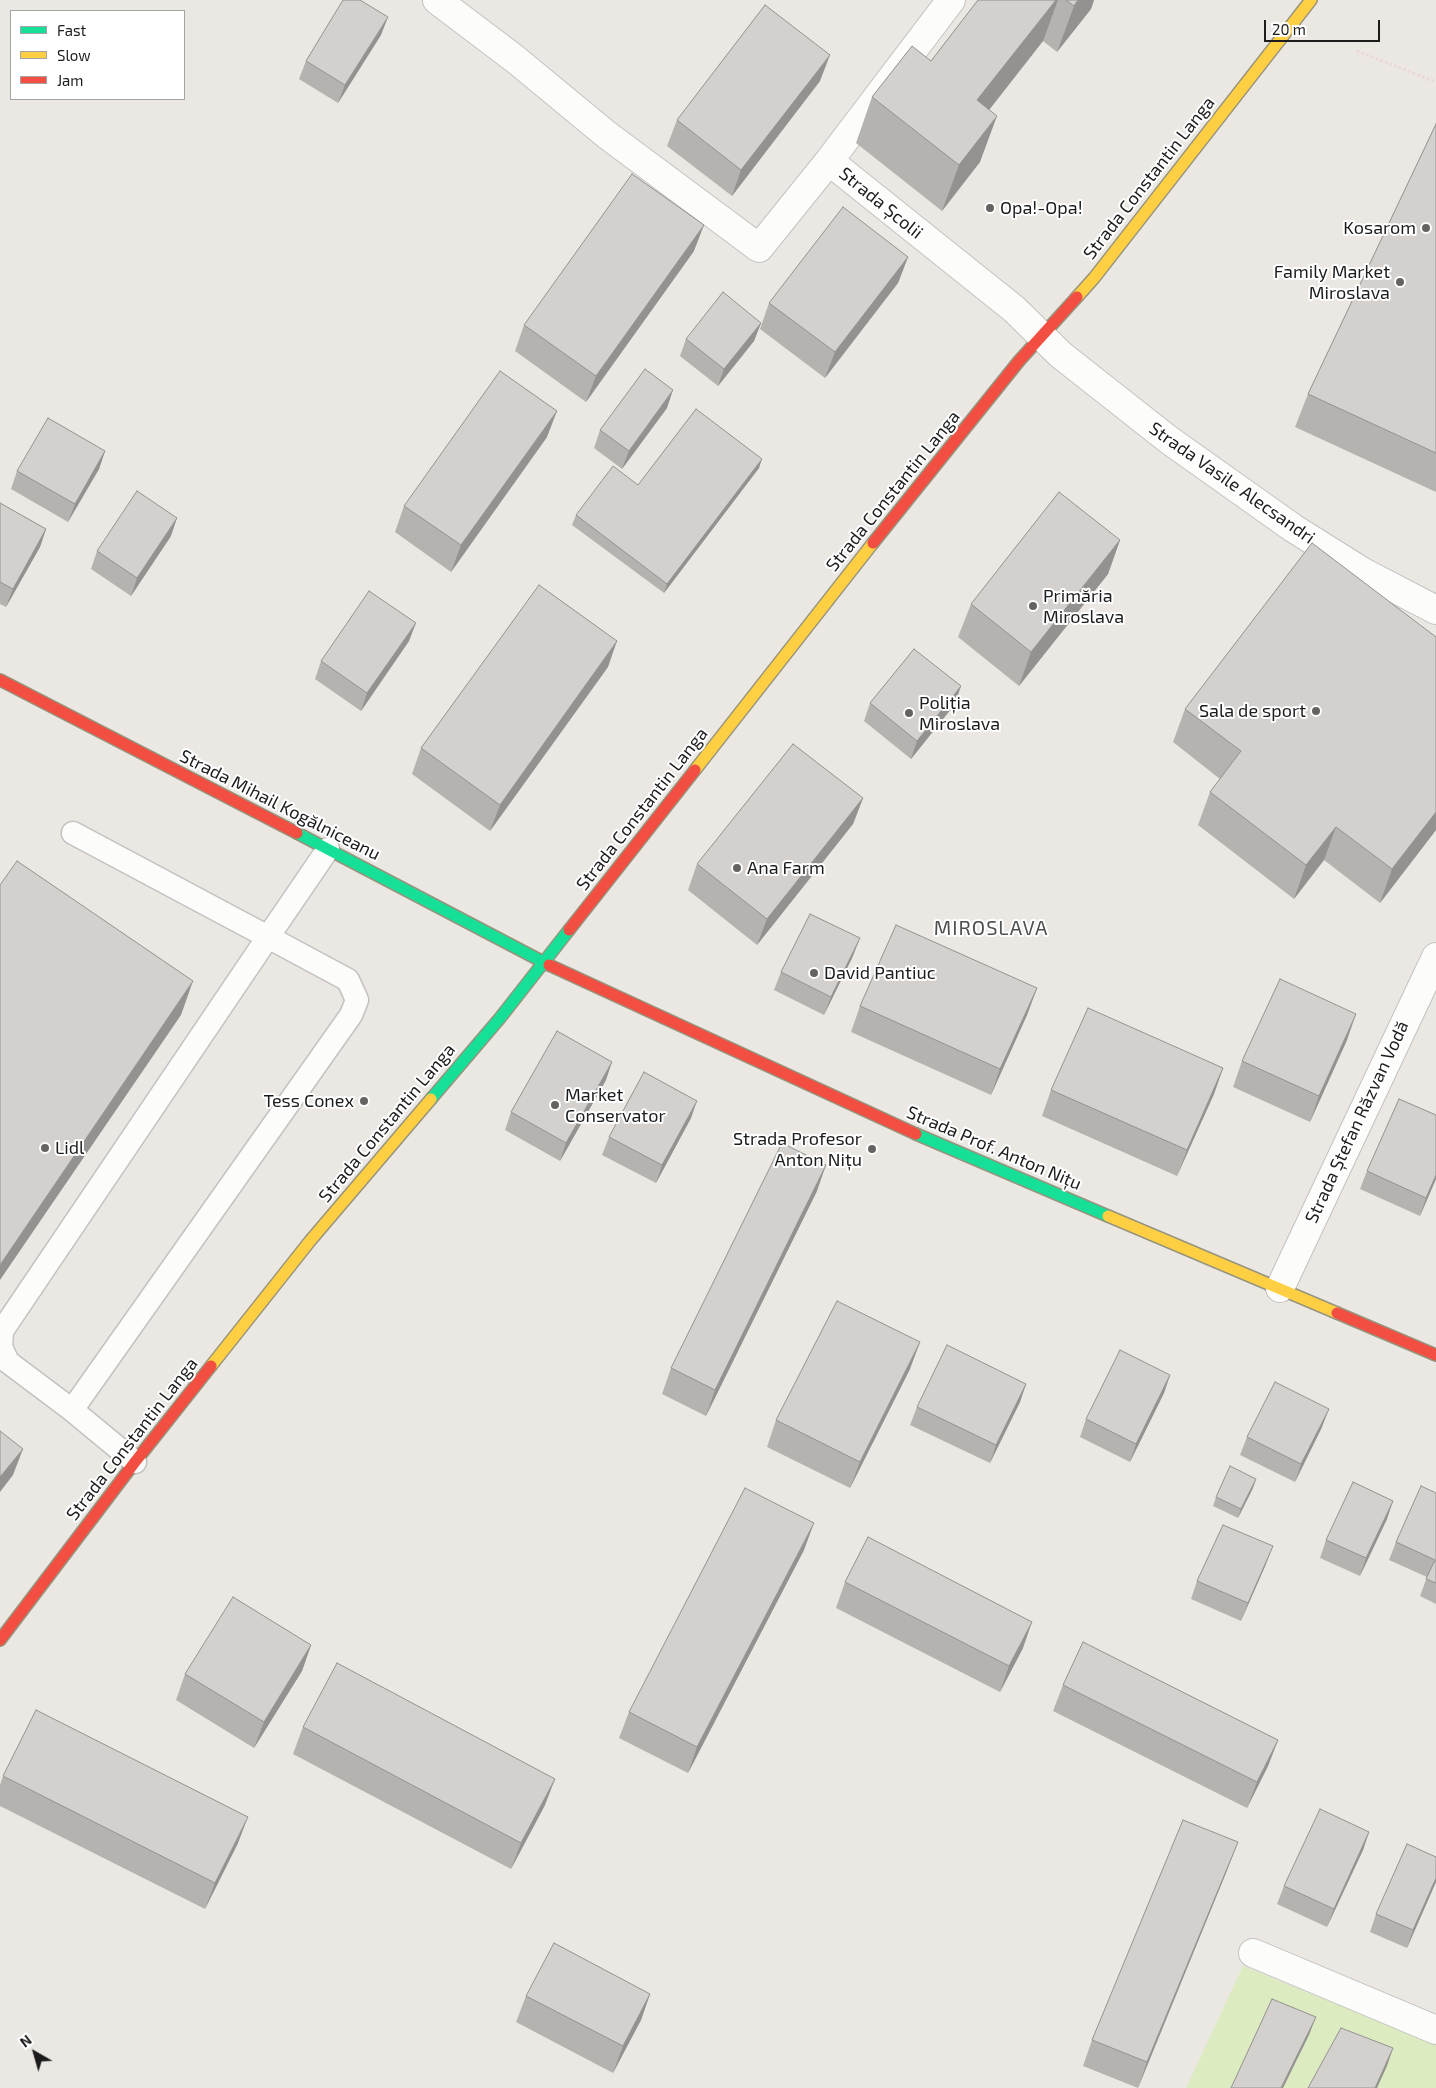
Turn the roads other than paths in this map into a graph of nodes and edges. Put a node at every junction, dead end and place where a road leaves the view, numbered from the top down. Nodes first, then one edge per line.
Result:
1 (436, 0) edge
2 (952, 0) edge
3 (1311, 0) edge
4 (829, 161) junction
5 (1042, 336) junction
6 (1436, 610) edge
7 (0, 680) edge
8 (72, 833) dead end
9 (328, 849) junction
10 (268, 937) junction
11 (1436, 957) edge
12 (544, 961) junction
13 (1280, 1288) junction
14 (1436, 1355) edge
15 (72, 1410) junction
16 (135, 1462) junction
17 (0, 1640) edge
18 (1252, 1953) dead end
19 (1436, 2030) edge

1 - 4 street
2 - 4 street, Strada Școlii
3 - 5 main road, Strada Constantin Langa
4 - 5 street, Strada Școlii
5 - 6 street, Strada Vasile Alecsandri
5 - 12 main road, Strada Constantin Langa
7 - 9 main road, Strada Mihail Kogălniceanu
8 - 10 lane
9 - 10 lane
9 - 12 main road, Strada Mihail Kogălniceanu
10 - 15 lane
10 - 15 lane
11 - 13 street, Strada Ștefan Răzvan Vodă
12 - 13 main road, Strada Prof. Anton Nițu
12 - 16 main road, Strada Constantin Langa
13 - 14 main road, Strada Prof. Anton Nițu
15 - 16 lane
16 - 17 main road, Strada Constantin Langa
18 - 19 street

